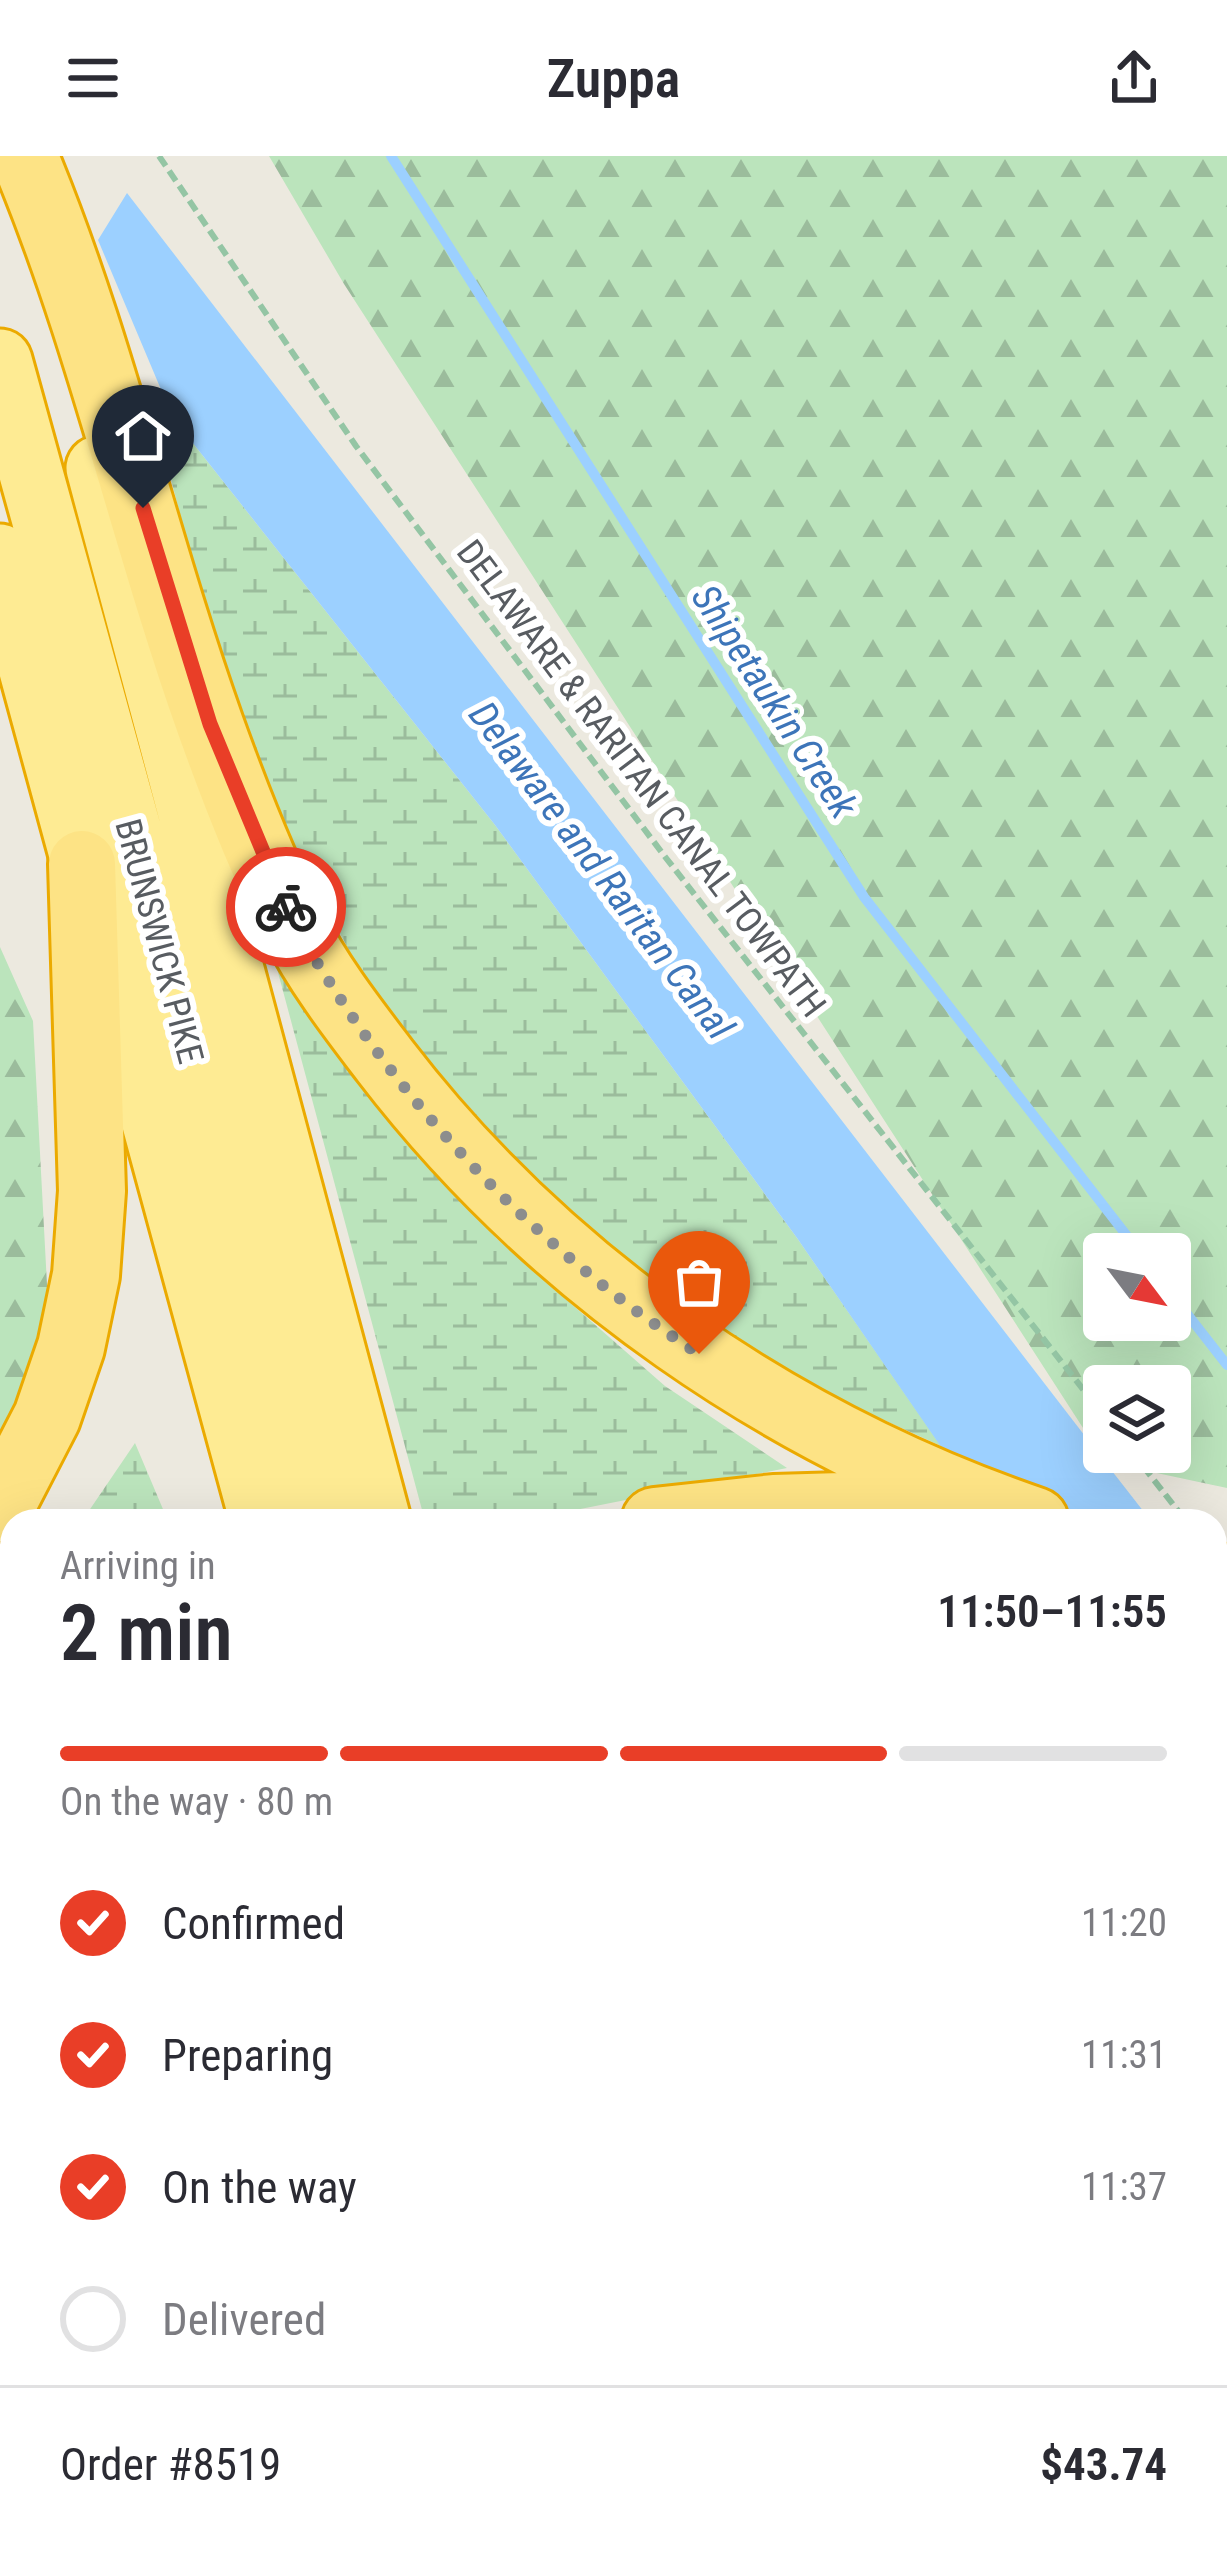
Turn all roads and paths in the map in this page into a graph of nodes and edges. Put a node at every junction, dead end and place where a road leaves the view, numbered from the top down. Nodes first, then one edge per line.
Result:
1 (19, 156) edge
2 (159, 156) edge
3 (0, 361) edge
4 (0, 556) edge
5 (82, 864) junction
6 (1083, 1389) edge
7 (1148, 1473) edge
8 (0, 1508) edge
9 (259, 1509) edge
10 (317, 1509) edge
11 (376, 1509) edge
12 (765, 1509) edge
13 (864, 1509) edge
14 (1000, 1509) edge
15 (1177, 1509) edge

1 - 11 highway
1 - 14 highway
2 - 6 path, DELAWARE & RARITAN CANAL TOWPATH
3 - 10 highway, BRUNSWICK PIKE
4 - 5 highway, BRUNSWICK PIKE
5 - 8 highway
5 - 9 highway, BRUNSWICK PIKE
7 - 15 path
12 - 13 highway

